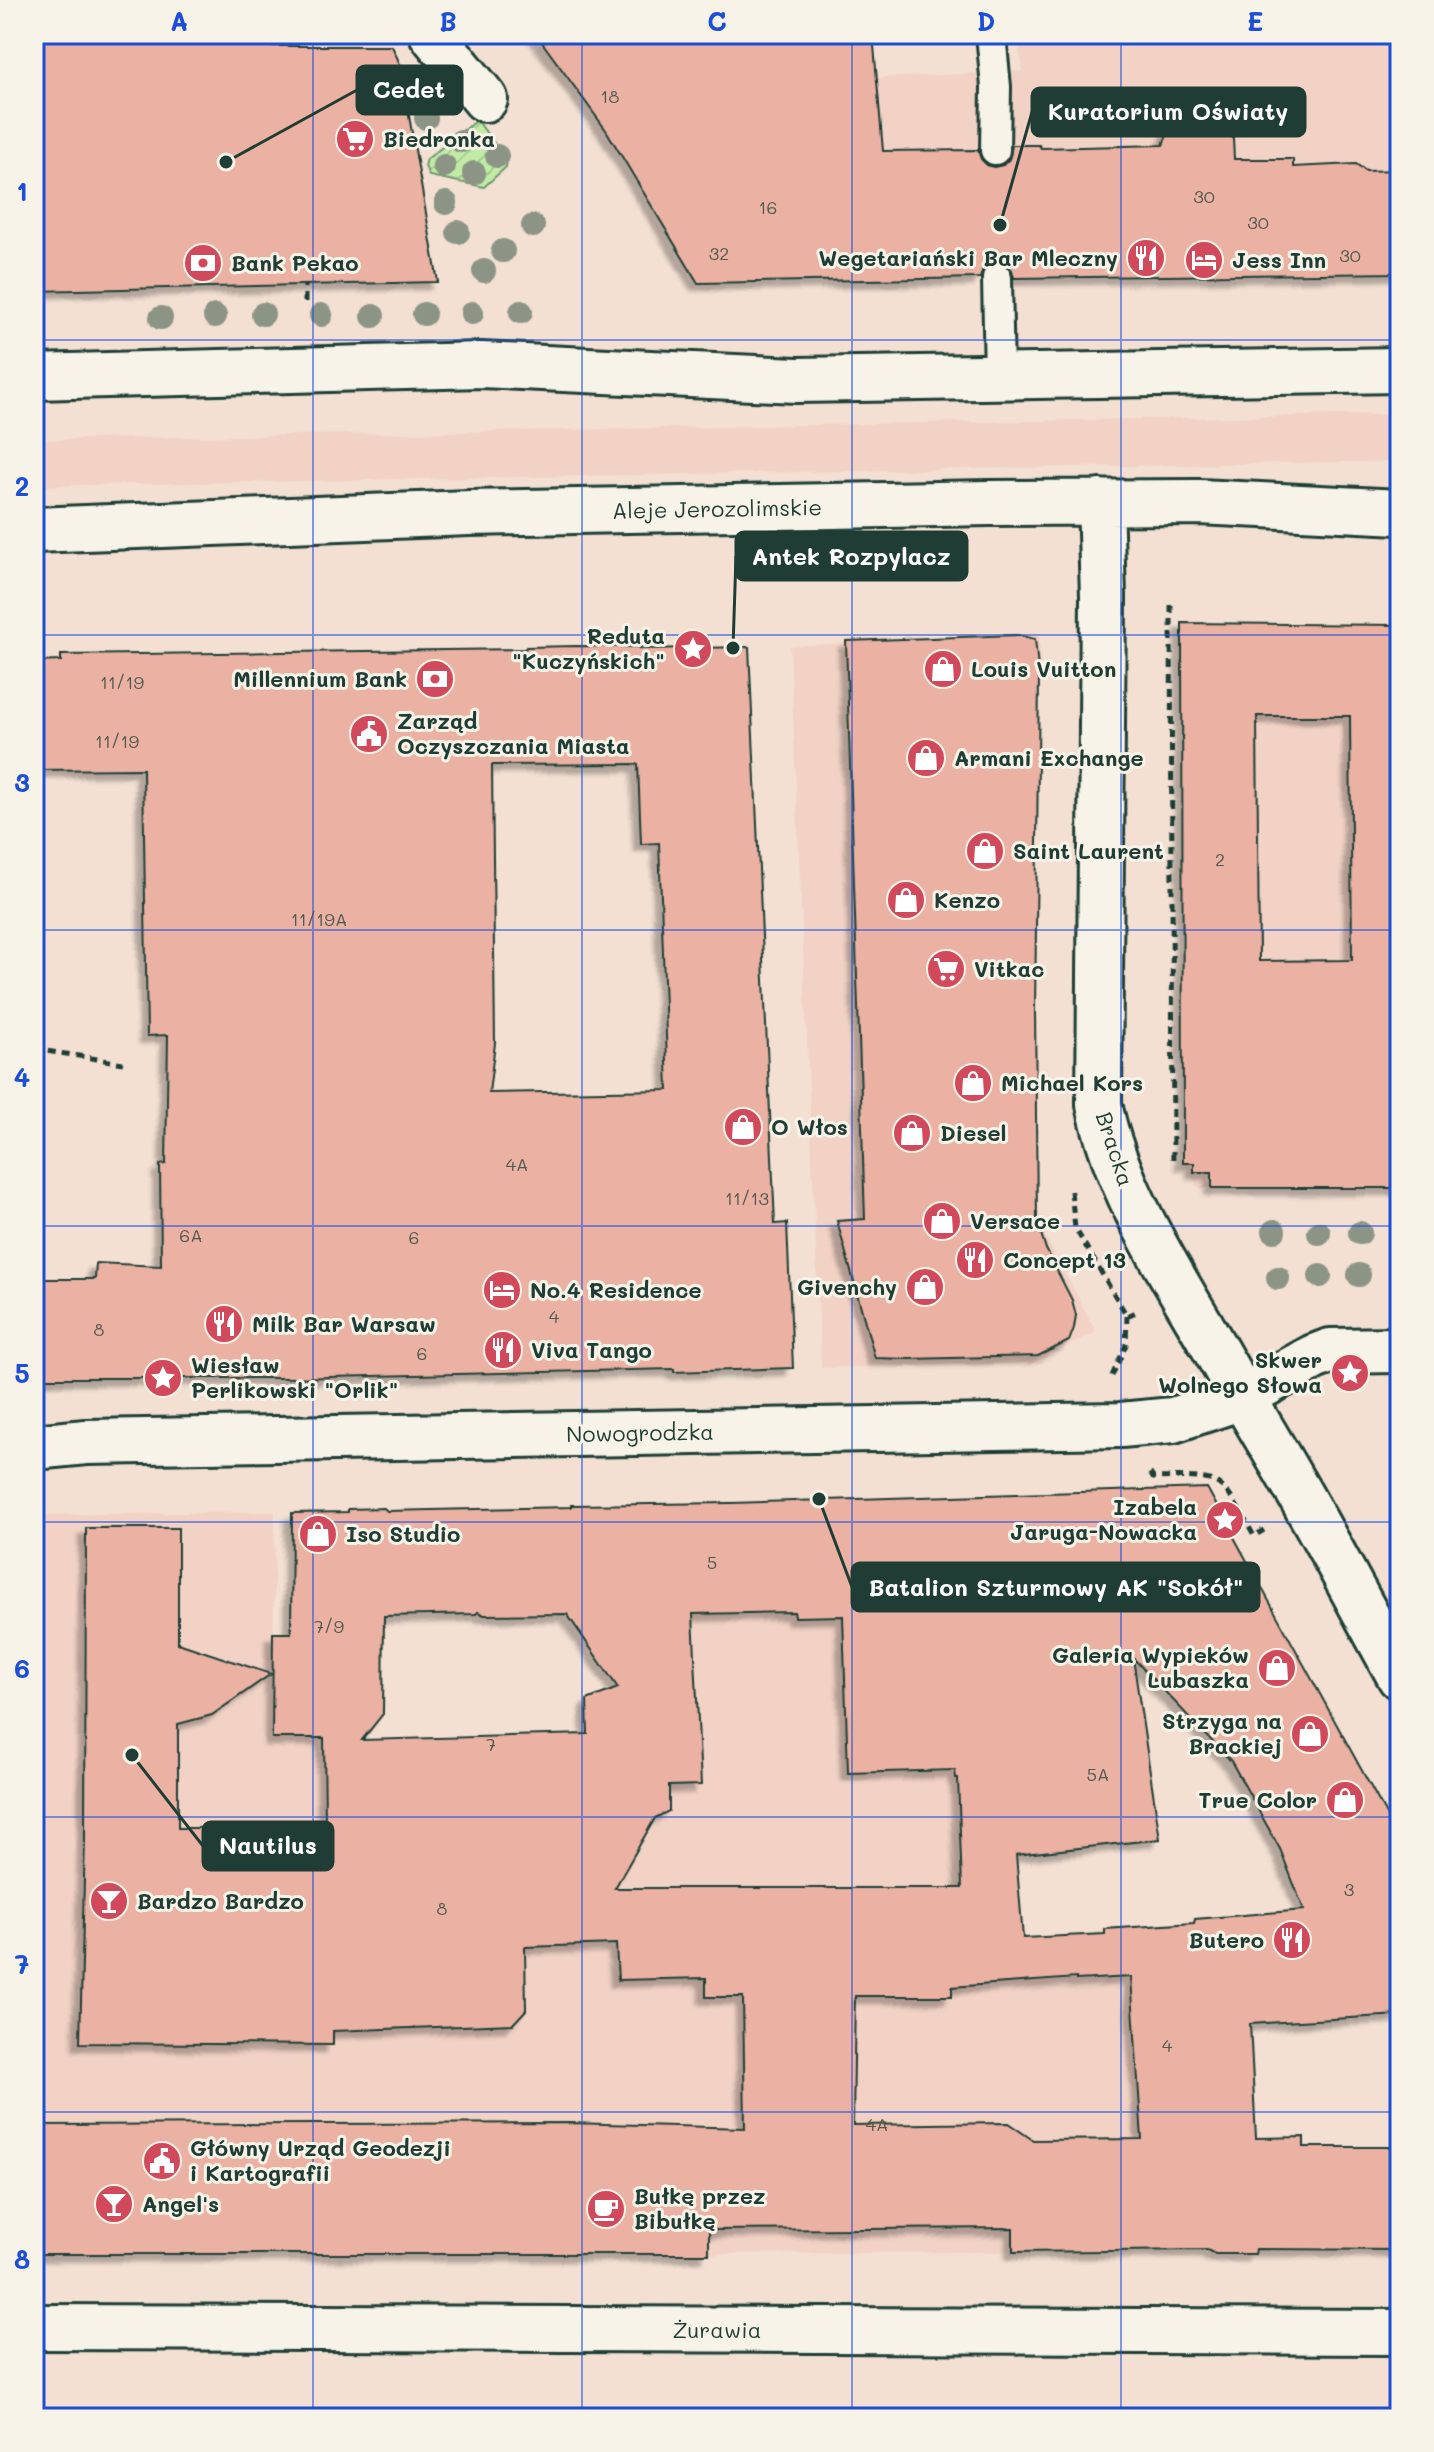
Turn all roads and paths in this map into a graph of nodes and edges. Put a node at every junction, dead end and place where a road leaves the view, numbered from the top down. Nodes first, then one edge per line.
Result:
1 (432, 34) edge
2 (991, 34) edge
3 (485, 99) dead end
4 (995, 150) dead end
5 (997, 278) dead end
6 (305, 285) dead end
7 (305, 302) dead end
8 (1400, 370) edge
9 (34, 377) edge
10 (999, 378) junction
11 (1100, 502) junction
12 (1400, 512) edge
13 (34, 530) edge
14 (1171, 605) dead end
15 (34, 1049) edge
16 (123, 1063) dead end
17 (1173, 1166) dead end
18 (1400, 1350) edge
19 (1242, 1397) junction
20 (34, 1447) edge
21 (1400, 1677) edge
22 (34, 2327) edge
23 (1400, 2332) edge

1 - 3 street
2 - 4 lane
5 - 10 lane
6 - 7 path
8 - 10 street
9 - 10 street
11 - 12 street, Aleje Jerozolimskie
11 - 13 street, Aleje Jerozolimskie
11 - 19 street, Bracka
14 - 17 path
15 - 16 path
18 - 19 street, Nowogrodzka
19 - 20 street, Nowogrodzka
19 - 21 street, Bracka
22 - 23 street, Żurawia

